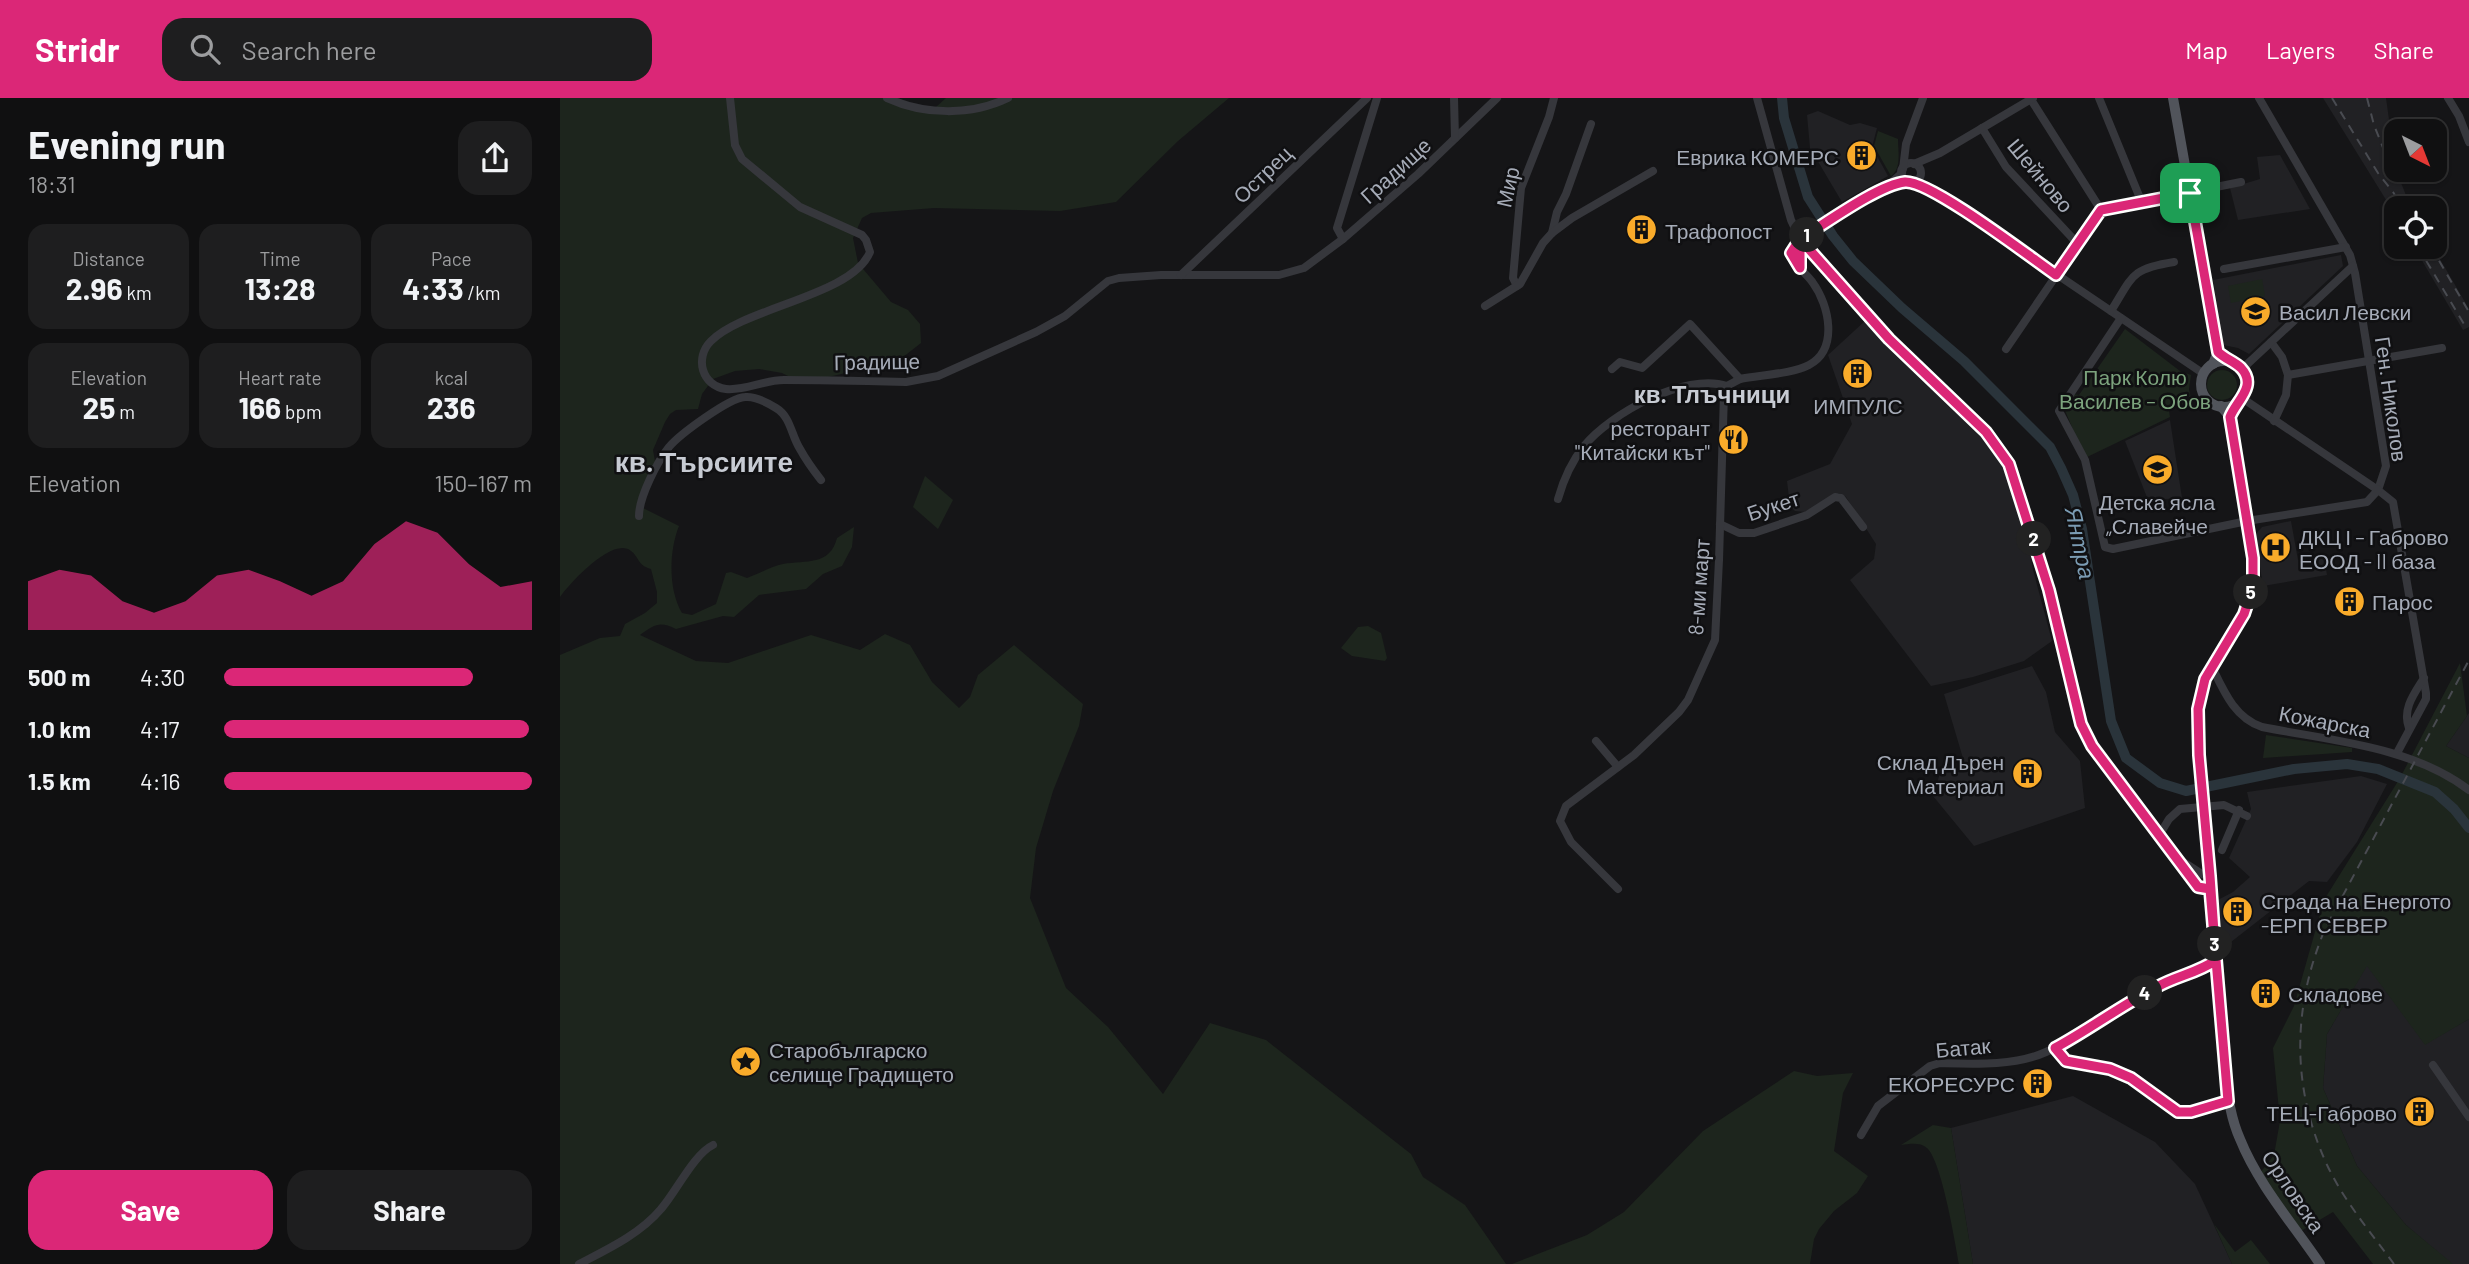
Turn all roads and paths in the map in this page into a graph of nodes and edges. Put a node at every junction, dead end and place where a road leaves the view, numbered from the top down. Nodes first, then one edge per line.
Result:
1 (730, 98) edge
2 (887, 98) edge
3 (1008, 98) edge
4 (1367, 98) edge
5 (1377, 98) edge
6 (1454, 98) edge
7 (1497, 98) edge
8 (1554, 98) edge
9 (1756, 98) edge
10 (1923, 98) edge
11 (2099, 98) edge
12 (2173, 98) edge
13 (2259, 98) edge
14 (2448, 98) edge
15 (2031, 99) edge
16 (1591, 124) dead end
17 (1982, 128) junction
18 (1455, 138) junction
19 (2469, 142) edge
20 (1906, 144) junction
21 (1940, 153) junction
22 (1913, 164) junction
23 (1653, 171) dead end
24 (1902, 171) junction
25 (1921, 173) junction
26 (1910, 182) junction
27 (2241, 182) dead end
28 (1885, 188) junction
29 (2190, 193) junction
30 (1938, 194) junction
31 (2142, 203) junction
32 (2101, 210) junction
33 (1552, 233) junction
34 (1343, 239) junction
35 (1800, 239) junction
36 (2077, 243) junction
37 (2346, 247) junction
38 (2174, 261) dead end
39 (2353, 265) junction
40 (2224, 269) dead end
41 (1181, 275) junction
42 (2056, 275) junction
43 (1517, 286) junction
44 (1485, 306) dead end
45 (2111, 311) junction
46 (2121, 318) junction
47 (2271, 342) junction
48 (2442, 348) dead end
49 (2006, 349) dead end
50 (2218, 352) junction
51 (2370, 360) junction
52 (2213, 364) junction
53 (2238, 366) junction
54 (1612, 369) dead end
55 (2204, 374) junction
56 (2288, 375) junction
57 (1740, 379) junction
58 (750, 386) junction
59 (1727, 386) junction
60 (751, 397) junction
61 (2241, 400) junction
62 (2221, 406) junction
63 (2230, 417) junction
64 (2274, 421) junction
65 (821, 480) dead end
66 (2378, 491) junction
67 (1558, 499) dead end
68 (639, 516) dead end
69 (2247, 521) junction
70 (1720, 524) junction
71 (1863, 527) dead end
72 (2212, 667) junction
73 (1596, 741) dead end
74 (2397, 753) junction
75 (1618, 767) junction
76 (2469, 790) edge
77 (2239, 810) junction
78 (2247, 816) dead end
79 (2160, 834) junction
80 (2222, 850) dead end
81 (2179, 860) junction
82 (2210, 876) junction
83 (1618, 889) dead end
84 (2210, 889) junction
85 (2216, 960) junction
86 (2055, 1048) junction
87 (2433, 1065) dead end
88 (2228, 1101) junction
89 (2469, 1117) edge
90 (1861, 1135) dead end
91 (713, 1145) dead end
92 (579, 1264) edge
93 (2320, 1264) edge

1 - 58 street, Градище
2 - 3 street
4 - 41 street, Острец
5 - 34 street
6 - 18 street
7 - 18 street, Градище
8 - 43 street, Мир
9 - 35 street
10 - 20 street
11 - 31 street
12 - 29 main road
13 - 37 street, Ген. Николов
14 - 19 street
15 - 17 street
15 - 32 street
16 - 33 street
17 - 21 street
17 - 36 street, Шейново
18 - 34 street, Градище
20 - 22 street
20 - 24 street
21 - 22 street
21 - 25 street
22 - 24 street
22 - 25 street
23 - 33 street
24 - 26 street
24 - 28 street
25 - 26 street
25 - 30 street
26 - 28 street
26 - 30 street
27 - 29 street
28 - 35 street
29 - 31 street
29 - 50 main road
30 - 42 street
31 - 32 street
32 - 36 street
33 - 43 street
34 - 41 street, Градище
35 - 57 street
35 - 79 street
36 - 42 street
37 - 39 street, Ген. Николов
37 - 40 street
38 - 45 street
39 - 47 street
39 - 51 street, Ген. Николов
41 - 58 street, Градище
42 - 45 street
42 - 49 street
43 - 44 street
45 - 46 street
46 - 55 street
46 - 69 street
47 - 53 street
47 - 56 street
48 - 51 street
50 - 52 main road
50 - 53 main road
51 - 56 street
51 - 66 street, Ген. Николов
52 - 53 main road
52 - 55 main road
53 - 61 main road
54 - 57 street
55 - 62 main road
56 - 64 street
57 - 59 street
58 - 60 street
59 - 67 street
59 - 70 street, 8-ми март
60 - 65 street
60 - 68 street
61 - 62 main road
61 - 63 main road
61 - 64 street
62 - 63 main road
63 - 69 main road, Орловска
64 - 66 street
66 - 69 street
66 - 74 street, Ген. Николов
69 - 72 main road, Орловска
70 - 71 street, Букет
70 - 75 street, 8-ми март
72 - 74 street, Кожарска
72 - 82 main road, Орловска, bridge
73 - 75 street
74 - 76 street, Кожарска
75 - 83 street, 8-ми март
77 - 78 street
77 - 79 street
77 - 80 street
79 - 81 street
81 - 82 street
81 - 84 street
82 - 84 main road, Орловска
84 - 85 main road, Орловска
85 - 86 street, Батак
85 - 88 main road, Орловска
86 - 88 street
86 - 90 street, Батак
87 - 89 street
88 - 93 main road, Орловска
91 - 92 street

